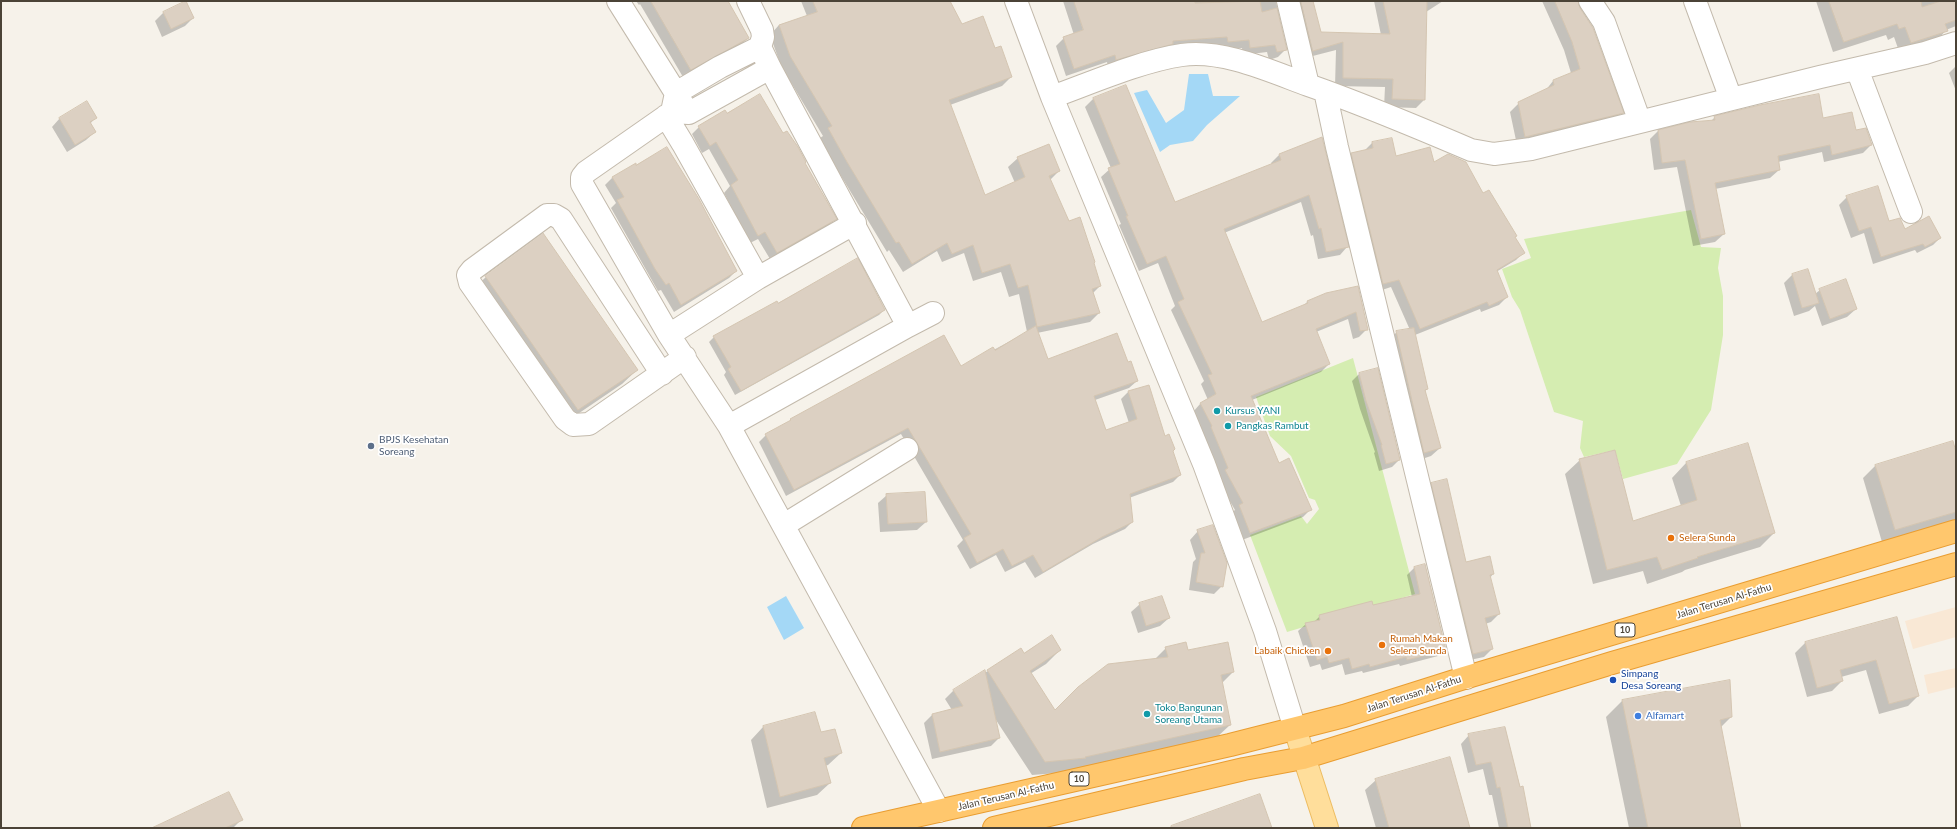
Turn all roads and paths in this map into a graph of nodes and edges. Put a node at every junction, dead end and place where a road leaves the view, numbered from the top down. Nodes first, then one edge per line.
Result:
1 (618, 1) edge
2 (748, 1) edge
3 (1016, 1) edge
4 (1288, 1) edge
5 (1590, 1) edge
6 (1695, 1) edge
7 (1956, 43) edge
8 (760, 47) junction
9 (770, 68) junction
10 (1857, 69) junction
11 (1317, 88) junction
12 (1052, 97) junction
13 (1731, 98) junction
14 (676, 108) junction
15 (1640, 122) junction
16 (1911, 212) dead end
17 (855, 223) junction
18 (758, 278) junction
19 (933, 313) dead end
20 (908, 326) junction
21 (669, 335) junction
22 (685, 357) junction
23 (662, 374) junction
24 (729, 426) junction
25 (907, 449) dead end
26 (784, 525) junction
27 (1956, 531) edge
28 (1956, 564) edge
29 (1466, 678) junction
30 (1295, 729) junction
31 (1303, 758) junction
32 (939, 811) junction
33 (863, 828) edge
34 (994, 828) edge
35 (1327, 828) edge

1 - 14 street
2 - 8 street
3 - 12 street
4 - 11 street
5 - 15 street
6 - 13 street
7 - 10 street
8 - 9 street
8 - 14 street
9 - 14 street
9 - 17 street
10 - 13 street
10 - 16 street
11 - 12 street
11 - 15 street
11 - 29 street
12 - 30 street
13 - 15 street
14 - 18 street
14 - 21 street
17 - 18 street
17 - 20 street
18 - 21 street
19 - 20 street
20 - 24 street
21 - 22 street
22 - 23 street
22 - 24 street
23 - 23 street
24 - 26 street
25 - 26 street
26 - 32 street
27 - 29 highway, Jalan Terusan Al-Fathu / 10
28 - 31 highway
29 - 30 highway, Jalan Terusan Al-Fathu / 10
30 - 31 main road
30 - 32 highway, Jalan Terusan Al-Fathu / 10
31 - 34 highway
31 - 35 main road
32 - 33 highway, Jalan Terusan Al-Fathu / 10

